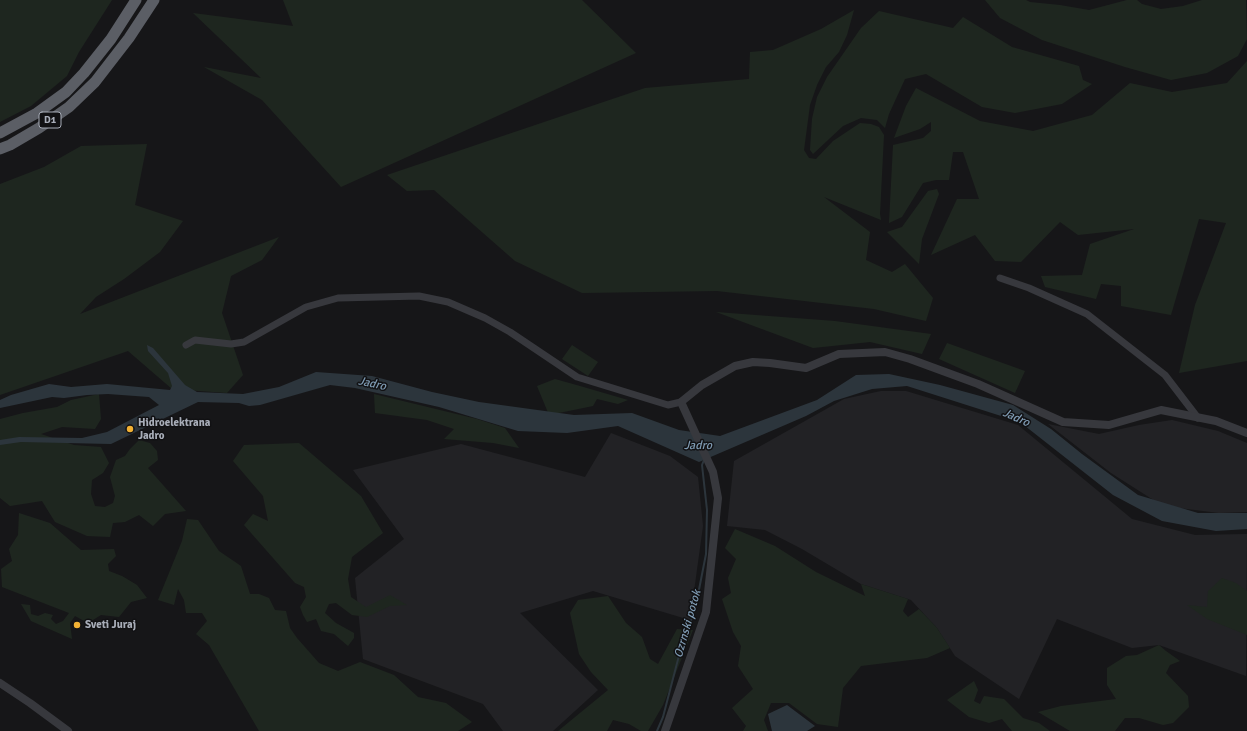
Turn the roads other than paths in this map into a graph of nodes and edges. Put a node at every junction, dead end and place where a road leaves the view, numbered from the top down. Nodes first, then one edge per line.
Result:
1 (136, 0) edge
2 (154, 0) edge
3 (0, 133) edge
4 (0, 149) edge
5 (1000, 278) dead end
6 (186, 345) dead end
7 (681, 402) junction
8 (1198, 418) junction
9 (1247, 434) edge
10 (0, 683) edge
11 (68, 731) edge
12 (665, 731) edge

1 - 3 highway, D1
2 - 4 highway, D1
5 - 8 street
6 - 7 street
7 - 8 street
7 - 12 street
8 - 9 street
10 - 11 street

